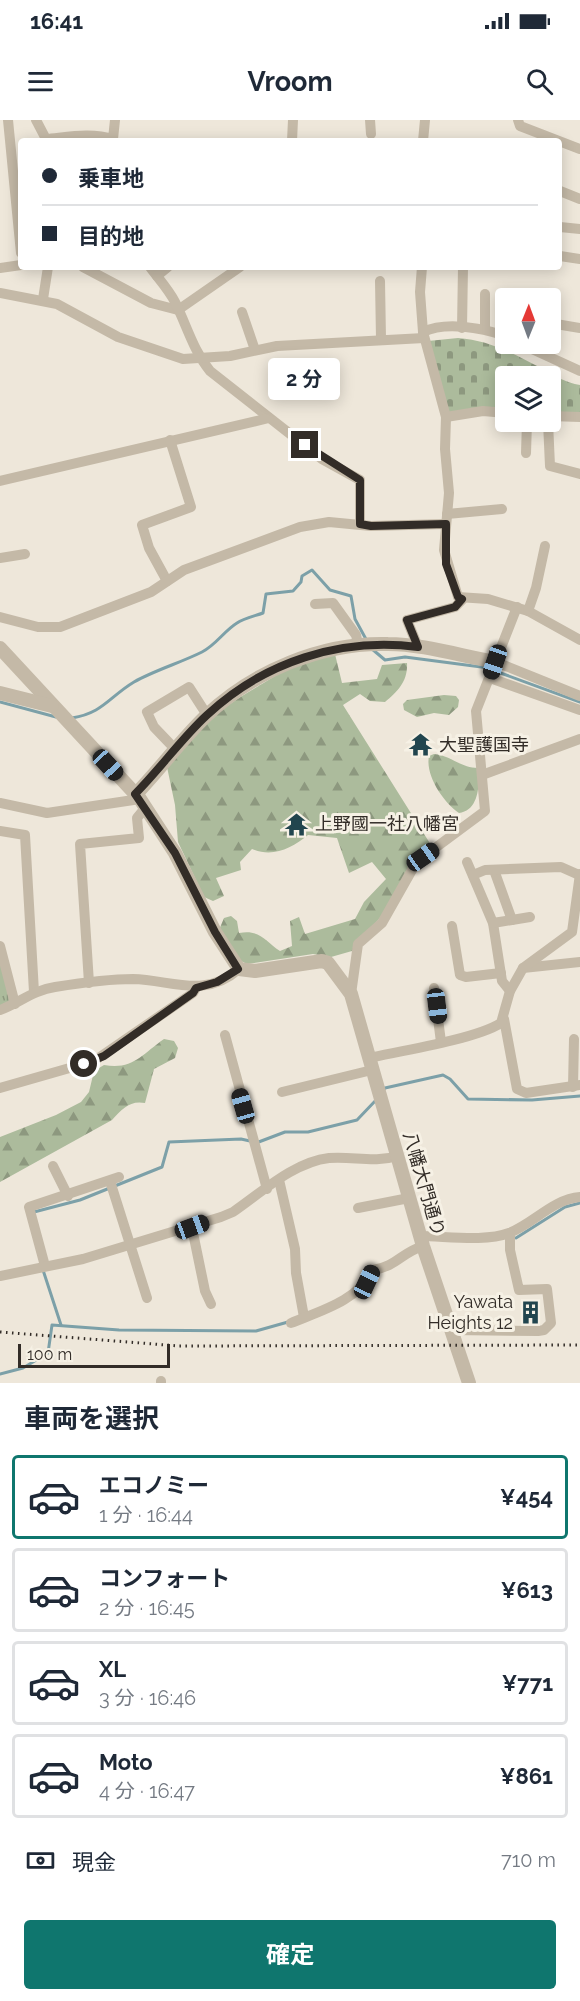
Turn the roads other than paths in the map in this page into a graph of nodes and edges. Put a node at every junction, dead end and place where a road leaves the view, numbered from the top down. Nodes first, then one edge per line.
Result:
1 (8, 120) edge
2 (36, 120) edge
3 (114, 120) edge
4 (293, 120) edge
5 (370, 120) edge
6 (425, 120) edge
7 (518, 120) edge
8 (370, 134) dead end
9 (534, 136) edge
10 (46, 138) edge
11 (65, 138) edge
12 (107, 138) edge
13 (112, 138) edge
14 (292, 138) edge
15 (423, 138) edge
16 (562, 143) edge
17 (580, 148) edge
18 (562, 192) edge
19 (18, 195) edge
20 (580, 199) edge
21 (562, 227) edge
22 (580, 229) edge
23 (562, 256) edge
24 (580, 259) edge
25 (18, 266) edge
26 (0, 268) edge
27 (48, 270) edge
28 (88, 270) edge
29 (227, 270) edge
30 (422, 270) edge
31 (463, 270) edge
32 (153, 271) edge
33 (380, 281) dead end
34 (0, 293) edge
35 (485, 294) dead end
36 (43, 299) junction
37 (178, 310) junction
38 (242, 312) dead end
39 (561, 325) edge
40 (462, 328) junction
41 (580, 328) edge
42 (485, 329) junction
43 (495, 332) edge
44 (423, 335) junction
45 (381, 339) junction
46 (255, 350) junction
47 (540, 354) edge
48 (544, 356) joint
49 (200, 358) junction
50 (580, 372) edge
51 (495, 412) edge
52 (561, 416) edge
53 (446, 417) junction
54 (580, 417) edge
55 (269, 418) junction
56 (527, 432) edge
57 (548, 432) edge
58 (170, 440) junction
59 (526, 453) dead end
60 (580, 474) edge
61 (0, 481) edge
62 (502, 509) dead end
63 (446, 519) junction
64 (360, 524) junction
65 (545, 546) dead end
66 (25, 554) dead end
67 (0, 558) edge
68 (167, 581) junction
69 (462, 599) junction
70 (315, 604) dead end
71 (522, 609) junction
72 (0, 617) edge
73 (580, 640) edge
74 (358, 644) junction
75 (418, 647) junction
76 (0, 648) edge
77 (495, 662) junction
78 (490, 678) junction
79 (0, 693) edge
80 (580, 696) edge
81 (52, 706) junction
82 (580, 710) edge
83 (207, 715) junction
84 (580, 739) edge
85 (176, 750) junction
86 (482, 775) junction
87 (140, 800) junction
88 (0, 803) edge
89 (0, 831) edge
90 (467, 862) dead end
91 (494, 870) junction
92 (580, 874) edge
93 (473, 875) junction
94 (530, 917) dead end
95 (512, 920) junction
96 (493, 923) junction
97 (452, 926) dead end
98 (0, 946) edge
99 (580, 962) edge
100 (523, 968) junction
101 (238, 969) junction
102 (501, 973) junction
103 (89, 983) junction
104 (196, 988) junction
105 (434, 988) dead end
106 (510, 991) junction
107 (34, 992) junction
108 (351, 994) junction
109 (15, 1004) junction
110 (0, 1010) edge
111 (504, 1019) junction
112 (225, 1035) dead end
113 (574, 1040) dead end
114 (441, 1042) junction
115 (370, 1064) junction
116 (576, 1086) edge
117 (0, 1088) edge
118 (282, 1092) dead end
119 (398, 1156) junction
120 (53, 1166) dead end
121 (279, 1180) junction
122 (267, 1189) junction
123 (68, 1196) junction
124 (580, 1197) edge
125 (409, 1198) junction
126 (358, 1208) dead end
127 (192, 1227) junction
128 (510, 1233) junction
129 (421, 1241) junction
130 (133, 1245) junction
131 (45, 1266) junction
132 (0, 1276) edge
133 (147, 1298) dead end
134 (211, 1304) dead end
135 (304, 1317) junction
136 (291, 1323) dead end
137 (453, 1330) junction
138 (469, 1383) edge

1 - 19 street
2 - 10 street
3 - 13 street
4 - 14 street
5 - 8 street
6 - 15 street
7 - 9 street
11 - 12 street
16 - 17 street
18 - 20 street
21 - 22 street
23 - 24 street
25 - 26 street
27 - 36 street
28 - 37 street
29 - 37 street
30 - 44 street
31 - 40 street
32 - 37 street
33 - 45 street
34 - 36 street
35 - 42 street
36 - 49 street
37 - 49 street
38 - 46 street
39 - 41 street
40 - 42 street
40 - 44 street
42 - 43 street
44 - 45 street
44 - 53 street
45 - 46 street
46 - 49 street
47 - 48 street
48 - 50 street
49 - 55 street
51 - 53 street
52 - 54 street
53 - 63 street
55 - 58 street
55 - 64 street
56 - 59 street
57 - 60 street
58 - 61 street
58 - 68 street
62 - 63 street
63 - 64 street
63 - 69 street
64 - 68 street
65 - 71 street
66 - 67 street
68 - 72 street
69 - 71 street
69 - 75 street
70 - 74 street
71 - 73 street
71 - 77 street
74 - 75 street
74 - 83 street
75 - 77 street
76 - 81 street
77 - 78 street
77 - 80 street
78 - 82 street
78 - 86 street
79 - 81 street
81 - 87 street
83 - 85 street
83 - 85 street
84 - 86 street
85 - 87 street
86 - 108 street
87 - 88 street
87 - 101 street
87 - 103 street
89 - 107 street
90 - 93 street
91 - 92 street
91 - 93 street
91 - 95 street
92 - 100 street
93 - 96 street
94 - 95 street
95 - 96 street
96 - 102 street
97 - 102 street
98 - 109 street
99 - 100 street
100 - 106 street
101 - 104 street
101 - 108 street
102 - 106 street
103 - 104 street
103 - 107 street
104 - 117 street
105 - 114 street
106 - 111 street
107 - 109 street
108 - 115 street, 八幡大門通り
109 - 110 street
111 - 114 street
111 - 116 street
112 - 122 street
113 - 116 street
114 - 115 street
115 - 118 street
115 - 119 street, 八幡大門通り
119 - 121 street
119 - 125 street, 八幡大門通り
120 - 123 street
121 - 122 street
121 - 135 street
122 - 127 street
123 - 130 street
123 - 131 street
124 - 128 street
125 - 126 street
125 - 129 street, 八幡大門通り
127 - 130 street
127 - 134 street
128 - 129 street
128 - 137 street
129 - 135 street
129 - 137 street, 八幡大門通り
130 - 131 street
130 - 133 street
131 - 132 street
135 - 136 street
137 - 138 street, 八幡大門通り

